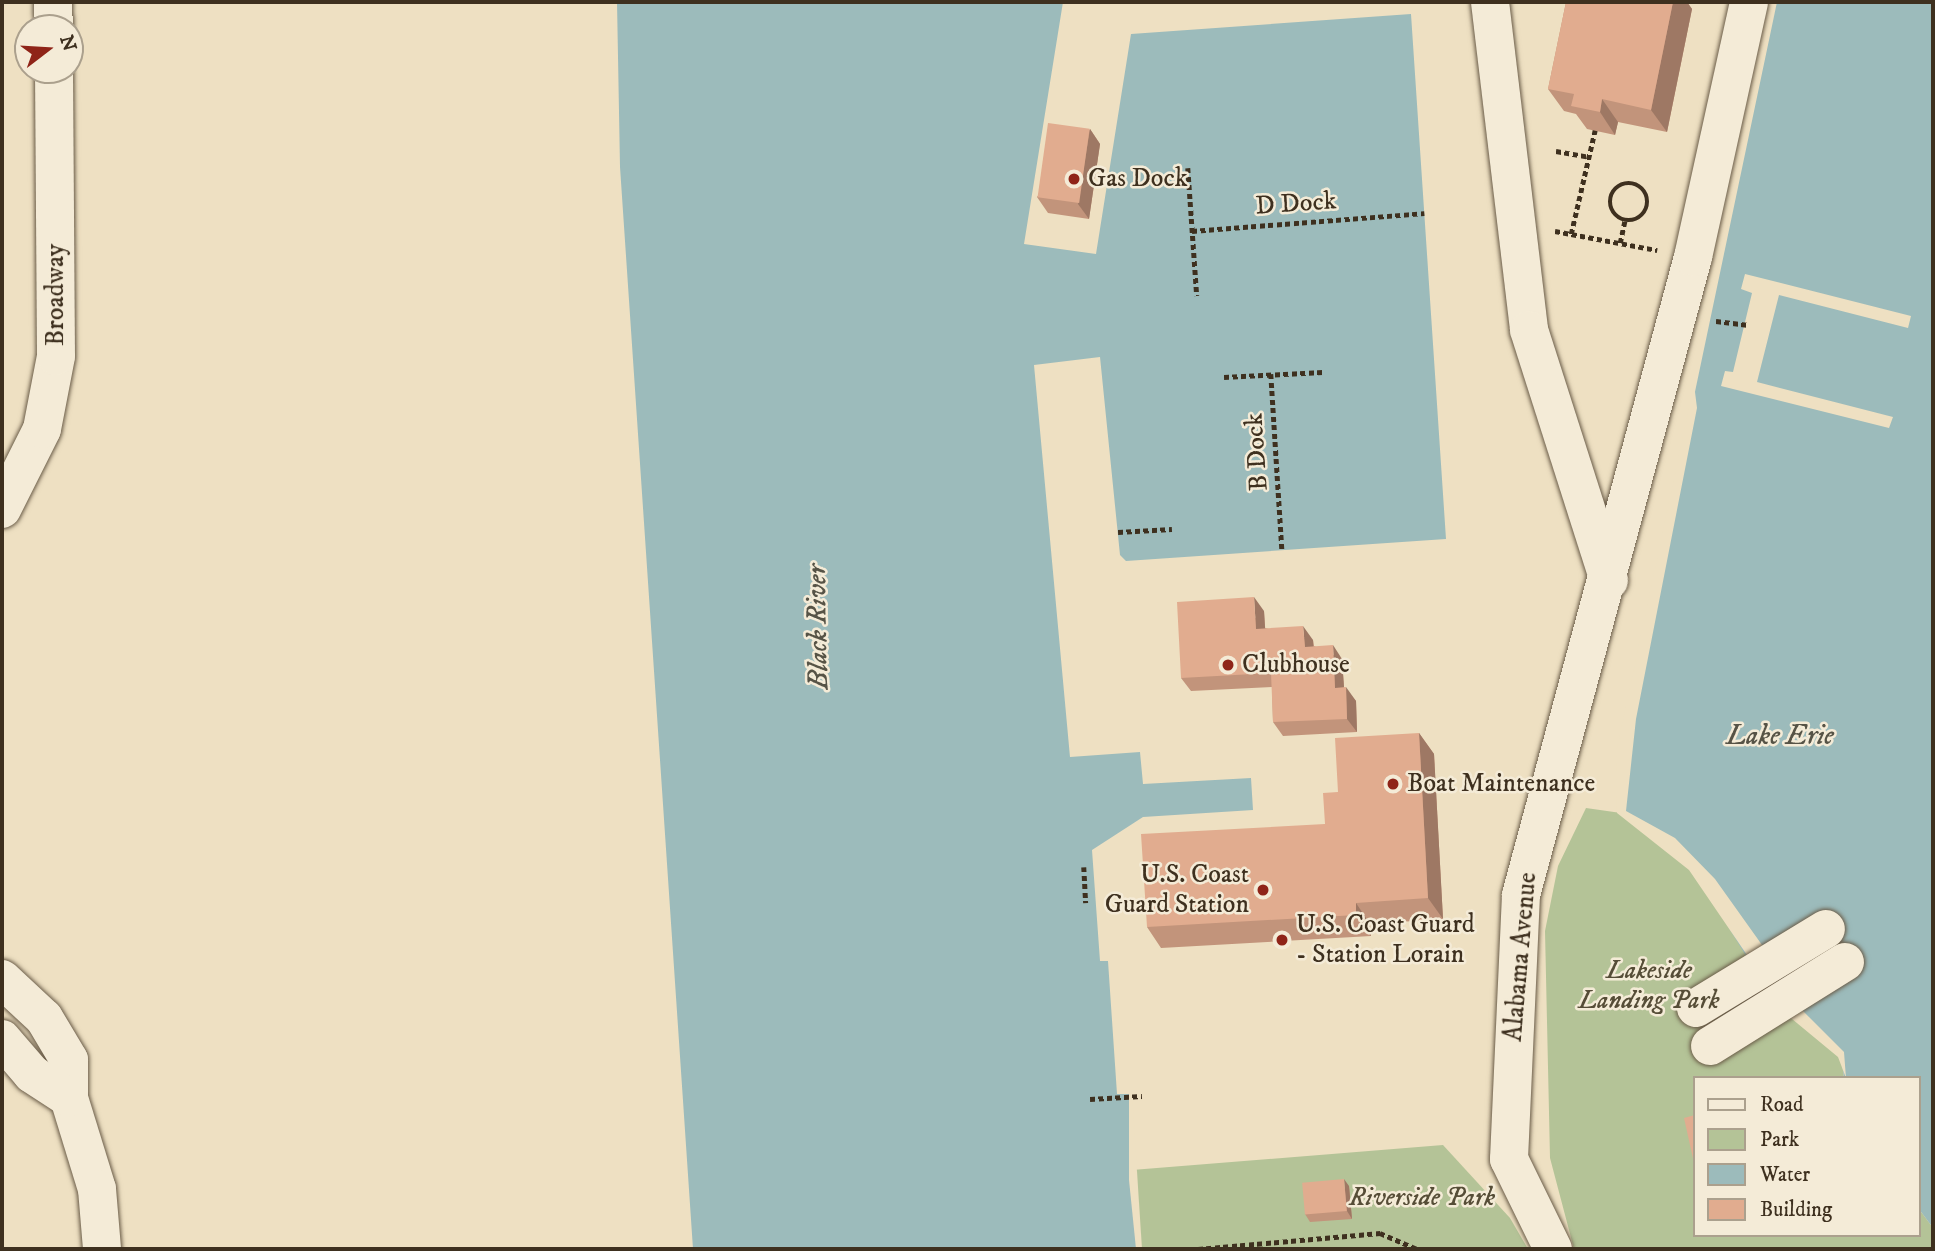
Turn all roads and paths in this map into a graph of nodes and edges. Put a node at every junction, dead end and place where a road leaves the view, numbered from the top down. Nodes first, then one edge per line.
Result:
1 (1490, 2) edge
2 (1749, 2) edge
3 (54, 84) edge
4 (1595, 130) edge
5 (1556, 151) dead end
6 (1589, 157) junction
7 (1188, 168) dead end
8 (1424, 214) dead end
9 (1625, 220) junction
10 (1517, 223) junction
11 (1192, 231) junction
12 (1571, 234) junction
13 (1620, 243) junction
14 (1693, 257) junction
15 (1197, 296) dead end
16 (1749, 325) dead end
17 (1714, 330) dead end
18 (1323, 372) dead end
19 (1271, 374) junction
20 (1224, 377) dead end
21 (2, 509) edge
22 (1172, 529) dead end
23 (1118, 532) dead end
24 (1282, 551) dead end
25 (1609, 581) junction
26 (1084, 867) dead end
27 (1086, 903) dead end
28 (1826, 929) dead end
29 (1845, 962) dead end
30 (2, 979) edge
31 (1696, 1008) dead end
32 (2, 1039) edge
33 (1710, 1046) dead end
34 (1142, 1096) dead end
35 (69, 1098) junction
36 (1090, 1099) dead end
37 (102, 1249) edge
38 (1198, 1249) edge
39 (1417, 1249) edge
40 (1553, 1249) edge

1 - 10 street
2 - 14 street, Alabama Avenue
3 - 21 street, Broadway
4 - 6 path
5 - 6 path
6 - 12 path
7 - 11 path
8 - 11 path, D Dock
9 - 9 path
9 - 13 path
10 - 12 path
10 - 25 street
11 - 15 path
12 - 13 path
13 - 14 path
14 - 25 street, Alabama Avenue
16 - 17 path
18 - 19 path
19 - 20 path
19 - 24 path, B Dock
22 - 23 path
25 - 40 street, Alabama Avenue
26 - 27 path
28 - 31 street
29 - 33 street
30 - 35 street
32 - 35 street
34 - 36 path
35 - 37 street
38 - 39 path

